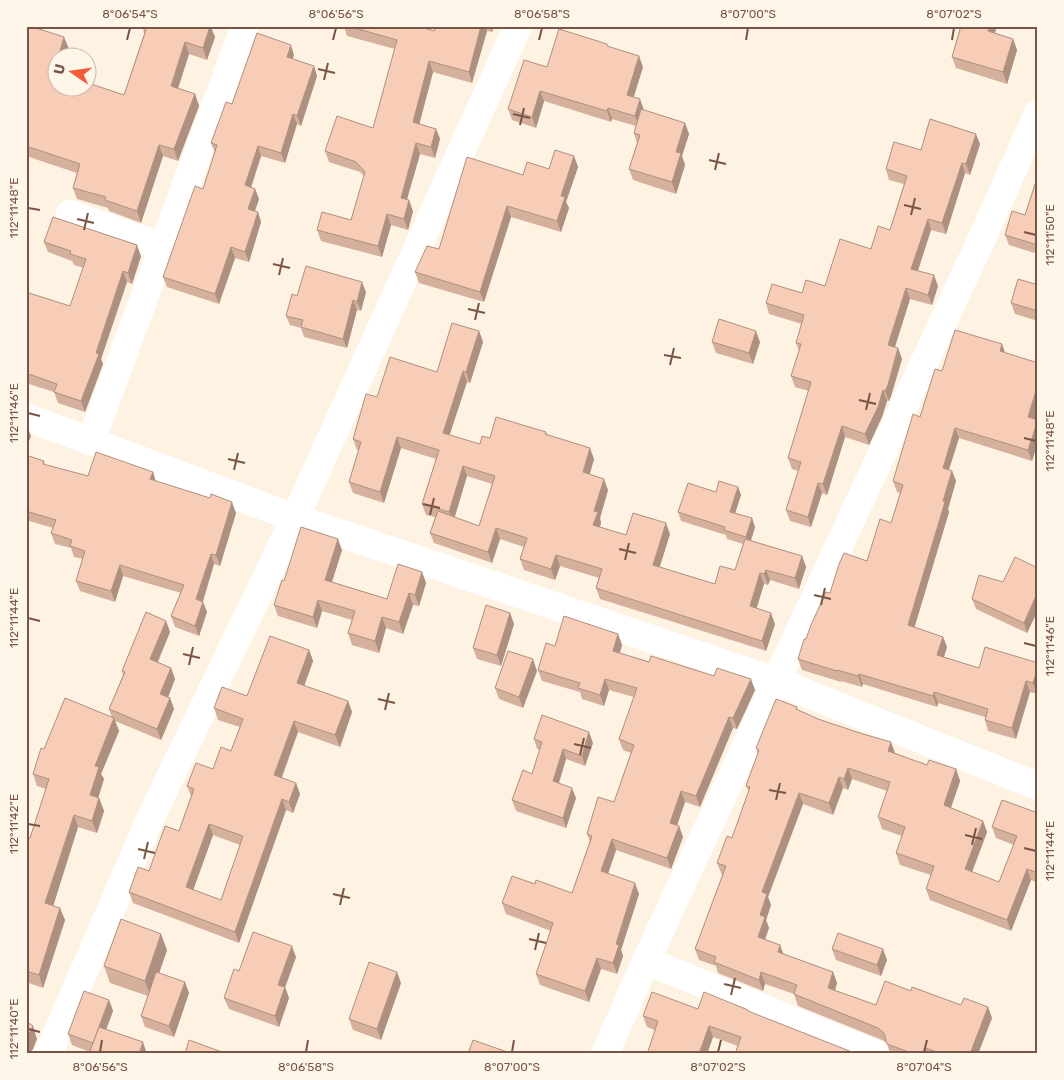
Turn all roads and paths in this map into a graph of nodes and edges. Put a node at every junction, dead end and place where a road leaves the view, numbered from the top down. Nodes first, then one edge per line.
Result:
1 (245, 26) edge
2 (518, 26) edge
3 (1038, 113) edge
4 (70, 214) dead end
5 (163, 247) junction
6 (26, 417) edge
7 (91, 441) junction
8 (295, 518) junction
9 (776, 681) junction
10 (1038, 786) edge
11 (646, 961) junction
12 (48, 1054) edge
13 (605, 1054) edge
14 (876, 1054) edge

1 - 5 street
2 - 8 street
3 - 9 street
4 - 5 street
5 - 7 street
6 - 7 street
7 - 8 street
8 - 9 street
8 - 12 street
9 - 10 street
9 - 11 street
11 - 13 street
11 - 14 street

